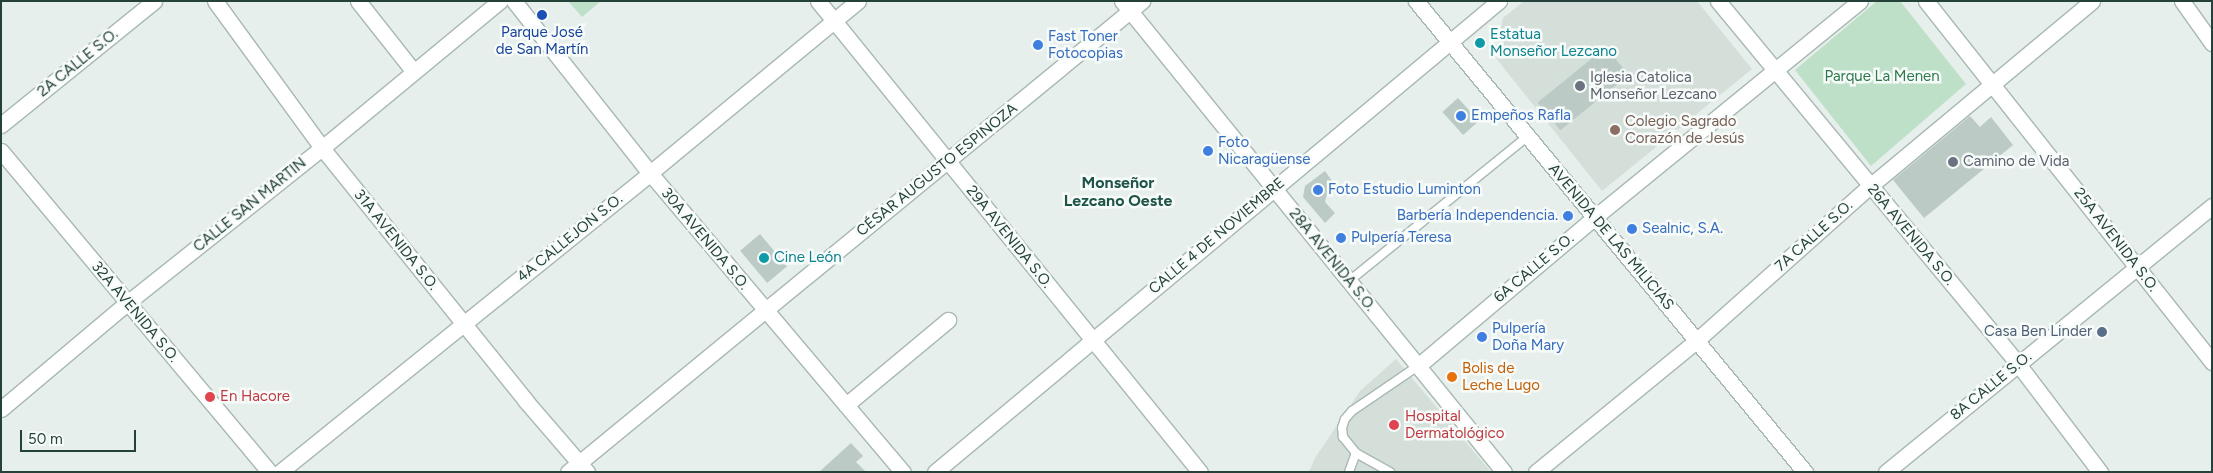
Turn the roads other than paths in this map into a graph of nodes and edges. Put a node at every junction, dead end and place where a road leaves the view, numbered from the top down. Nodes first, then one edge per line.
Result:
1 (154, 1) edge
2 (215, 1) edge
3 (358, 1) edge
4 (500, 1) edge
5 (514, 1) edge
6 (818, 1) edge
7 (858, 1) edge
8 (1142, 1) edge
9 (1416, 1) edge
10 (1499, 1) edge
11 (1718, 1) edge
12 (1860, 1) edge
13 (1926, 1) edge
14 (2092, 1) edge
15 (2182, 1) edge
16 (1126, 6) edge
17 (834, 21) junction
18 (1449, 42) junction
19 (2212, 43) edge
20 (1776, 71) junction
21 (414, 72) junction
22 (1992, 84) junction
23 (1, 125) edge
24 (1527, 137) junction
25 (322, 148) junction
26 (1, 151) edge
27 (948, 161) junction
28 (650, 173) junction
29 (1870, 186) junction
30 (1274, 188) junction
31 (2212, 206) edge
32 (1595, 217) junction
33 (2138, 267) junction
34 (1349, 281) junction
35 (127, 303) junction
36 (765, 311) junction
37 (948, 320) dead end
38 (464, 323) junction
39 (1093, 340) junction
40 (1697, 340) junction
41 (2212, 362) edge
42 (2018, 364) junction
43 (1418, 366) junction
44 (846, 405) junction
45 (1, 409) edge
46 (1356, 453) junction
47 (579, 469) edge
48 (269, 472) edge
49 (280, 472) edge
50 (903, 472) edge
51 (935, 472) edge
52 (1200, 472) edge
53 (1350, 472) edge
54 (1390, 472) edge
55 (1504, 472) edge
56 (1536, 472) edge
57 (1805, 472) edge
58 (1886, 472) edge
59 (2100, 472) edge

1 - 23 street, 2A CALLE S.O.
2 - 25 street, 31A AVENIDA S.O.
3 - 21 street
4 - 21 street, CALLE SAN MARTIN
5 - 28 street, 30A AVENIDA S.O.
6 - 17 street, 29A AVENIDA S.O.
7 - 17 street, 4A CALLEJON S.O.
8 - 16 street, CÉSAR AUGUSTO ESPINOZA
9 - 18 street, AVENIDA DE LAS MILICIAS
10 - 18 street, CALLE 4 DE NOVIEMBRE
11 - 20 street, 26A AVENIDA S.O.
12 - 20 street, 6A CALLE S.O.
13 - 22 street, 25A AVENIDA S.O.
14 - 22 street, 7A CALLE S.O.
15 - 19 street
16 - 27 street, CÉSAR AUGUSTO ESPINOZA
16 - 30 street, 28A AVENIDA S.O.
17 - 27 street, 29A AVENIDA S.O.
17 - 28 street, 4A CALLEJON S.O.
18 - 24 street, AVENIDA DE LAS MILICIAS
18 - 30 street, CALLE 4 DE NOVIEMBRE
20 - 29 street, 26A AVENIDA S.O.
20 - 32 street, 6A CALLE S.O.
21 - 25 street, CALLE SAN MARTIN
22 - 29 street, 7A CALLE S.O.
22 - 33 street, 25A AVENIDA S.O.
24 - 32 street, AVENIDA DE LAS MILICIAS
24 - 34 lane
25 - 35 street, CALLE SAN MARTIN
25 - 38 street, 31A AVENIDA S.O.
26 - 35 street, 32A AVENIDA S.O.
27 - 36 street, CÉSAR AUGUSTO ESPINOZA
27 - 39 street, 29A AVENIDA S.O.
28 - 36 street, 30A AVENIDA S.O.
28 - 38 street, 4A CALLEJON S.O.
29 - 40 street, 7A CALLE S.O.
29 - 42 street, 26A AVENIDA S.O.
30 - 34 street, 28A AVENIDA S.O.
30 - 39 street, CALLE 4 DE NOVIEMBRE
31 - 33 street, 8A CALLE S.O.
32 - 40 street, AVENIDA DE LAS MILICIAS
32 - 43 street, 6A CALLE S.O.
33 - 41 street, 25A AVENIDA S.O.
33 - 42 street, 8A CALLE S.O.
34 - 43 street, 28A AVENIDA S.O.
35 - 45 street, CALLE SAN MARTIN
35 - 48 street, 32A AVENIDA S.O.
36 - 44 street, 30A AVENIDA S.O.
36 - 47 street, CÉSAR AUGUSTO ESPINOZA
37 - 44 street
38 - 47 street, 31A AVENIDA S.O.
38 - 49 street, 4A CALLEJON S.O.
39 - 51 street, CALLE 4 DE NOVIEMBRE
39 - 52 street, 29A AVENIDA S.O.
40 - 56 street, 7A CALLE S.O.
40 - 57 street, AVENIDA DE LAS MILICIAS
42 - 58 street, 8A CALLE S.O.
42 - 59 street, 26A AVENIDA S.O.
43 - 46 lane
43 - 55 street, 28A AVENIDA S.O.
44 - 50 street, 30A AVENIDA S.O.
46 - 53 lane
46 - 54 lane

